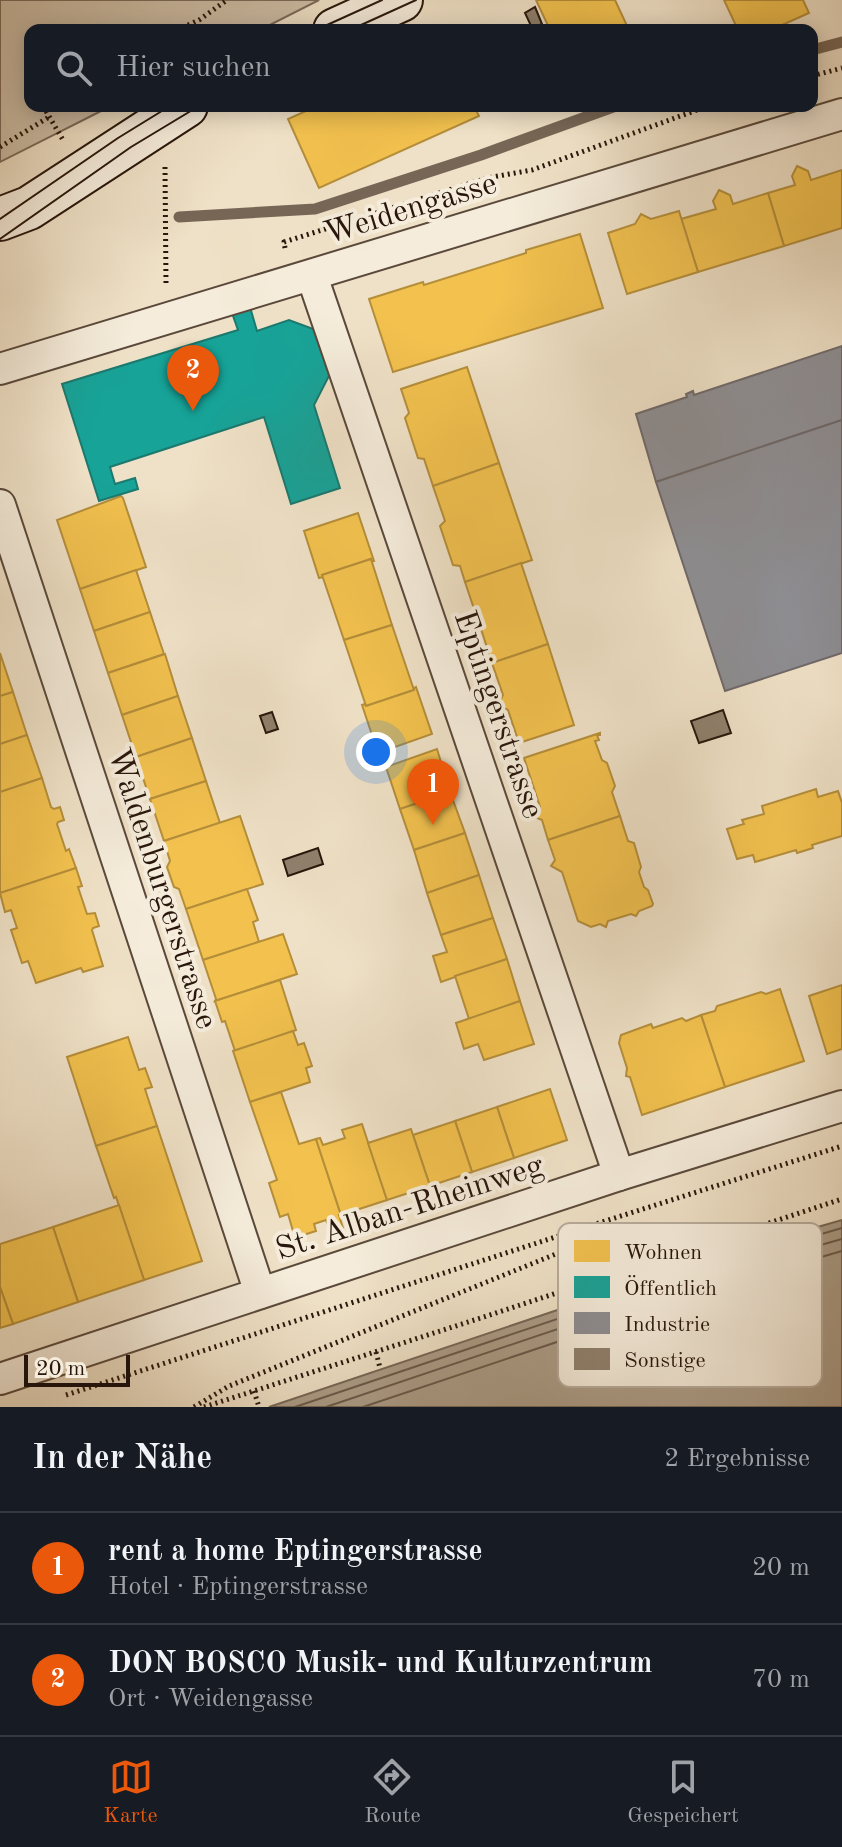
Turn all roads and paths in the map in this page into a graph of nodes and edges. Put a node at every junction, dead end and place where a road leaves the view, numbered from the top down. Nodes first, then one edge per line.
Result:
1 (227, 0) edge
2 (401, 0) edge
3 (190, 24) edge
4 (348, 24) edge
5 (842, 68) edge
6 (818, 74) edge
7 (46, 112) edge
8 (175, 112) edge
9 (842, 114) edge
10 (0, 147) edge
11 (14, 214) edge
12 (0, 244) edge
13 (312, 276) junction
14 (166, 318) junction
15 (0, 369) edge
16 (0, 505) edge
17 (842, 1106) edge
18 (842, 1146) edge
19 (619, 1175) junction
20 (842, 1199) edge
21 (602, 1222) junction
22 (599, 1223) edge
23 (769, 1223) edge
24 (558, 1236) edge
25 (558, 1253) edge
26 (558, 1292) edge
27 (260, 1293) junction
28 (376, 1352) junction
29 (380, 1368) dead end
30 (0, 1379) edge
31 (254, 1391) junction
32 (61, 1397) dead end
33 (194, 1407) edge
34 (204, 1407) edge
35 (259, 1407) edge

1 - 3 path
2 - 4 main road
5 - 6 path
7 - 10 path
8 - 11 main road
8 - 14 path
9 - 13 street, Weidengasse
11 - 12 main road
13 - 14 street, Weidengasse
13 - 19 street, Eptingerstrasse
14 - 15 street, Weidengasse
16 - 27 street, Waldenburgerstrasse
17 - 19 street, St. Alban-Rheinweg
18 - 21 path
19 - 21 path
19 - 27 street, St. Alban-Rheinweg
20 - 23 path
21 - 22 path
24 - 32 path
25 - 33 path
26 - 28 path
27 - 30 street, St. Alban-Rheinweg
28 - 29 path
28 - 31 path
31 - 34 path
31 - 35 path

